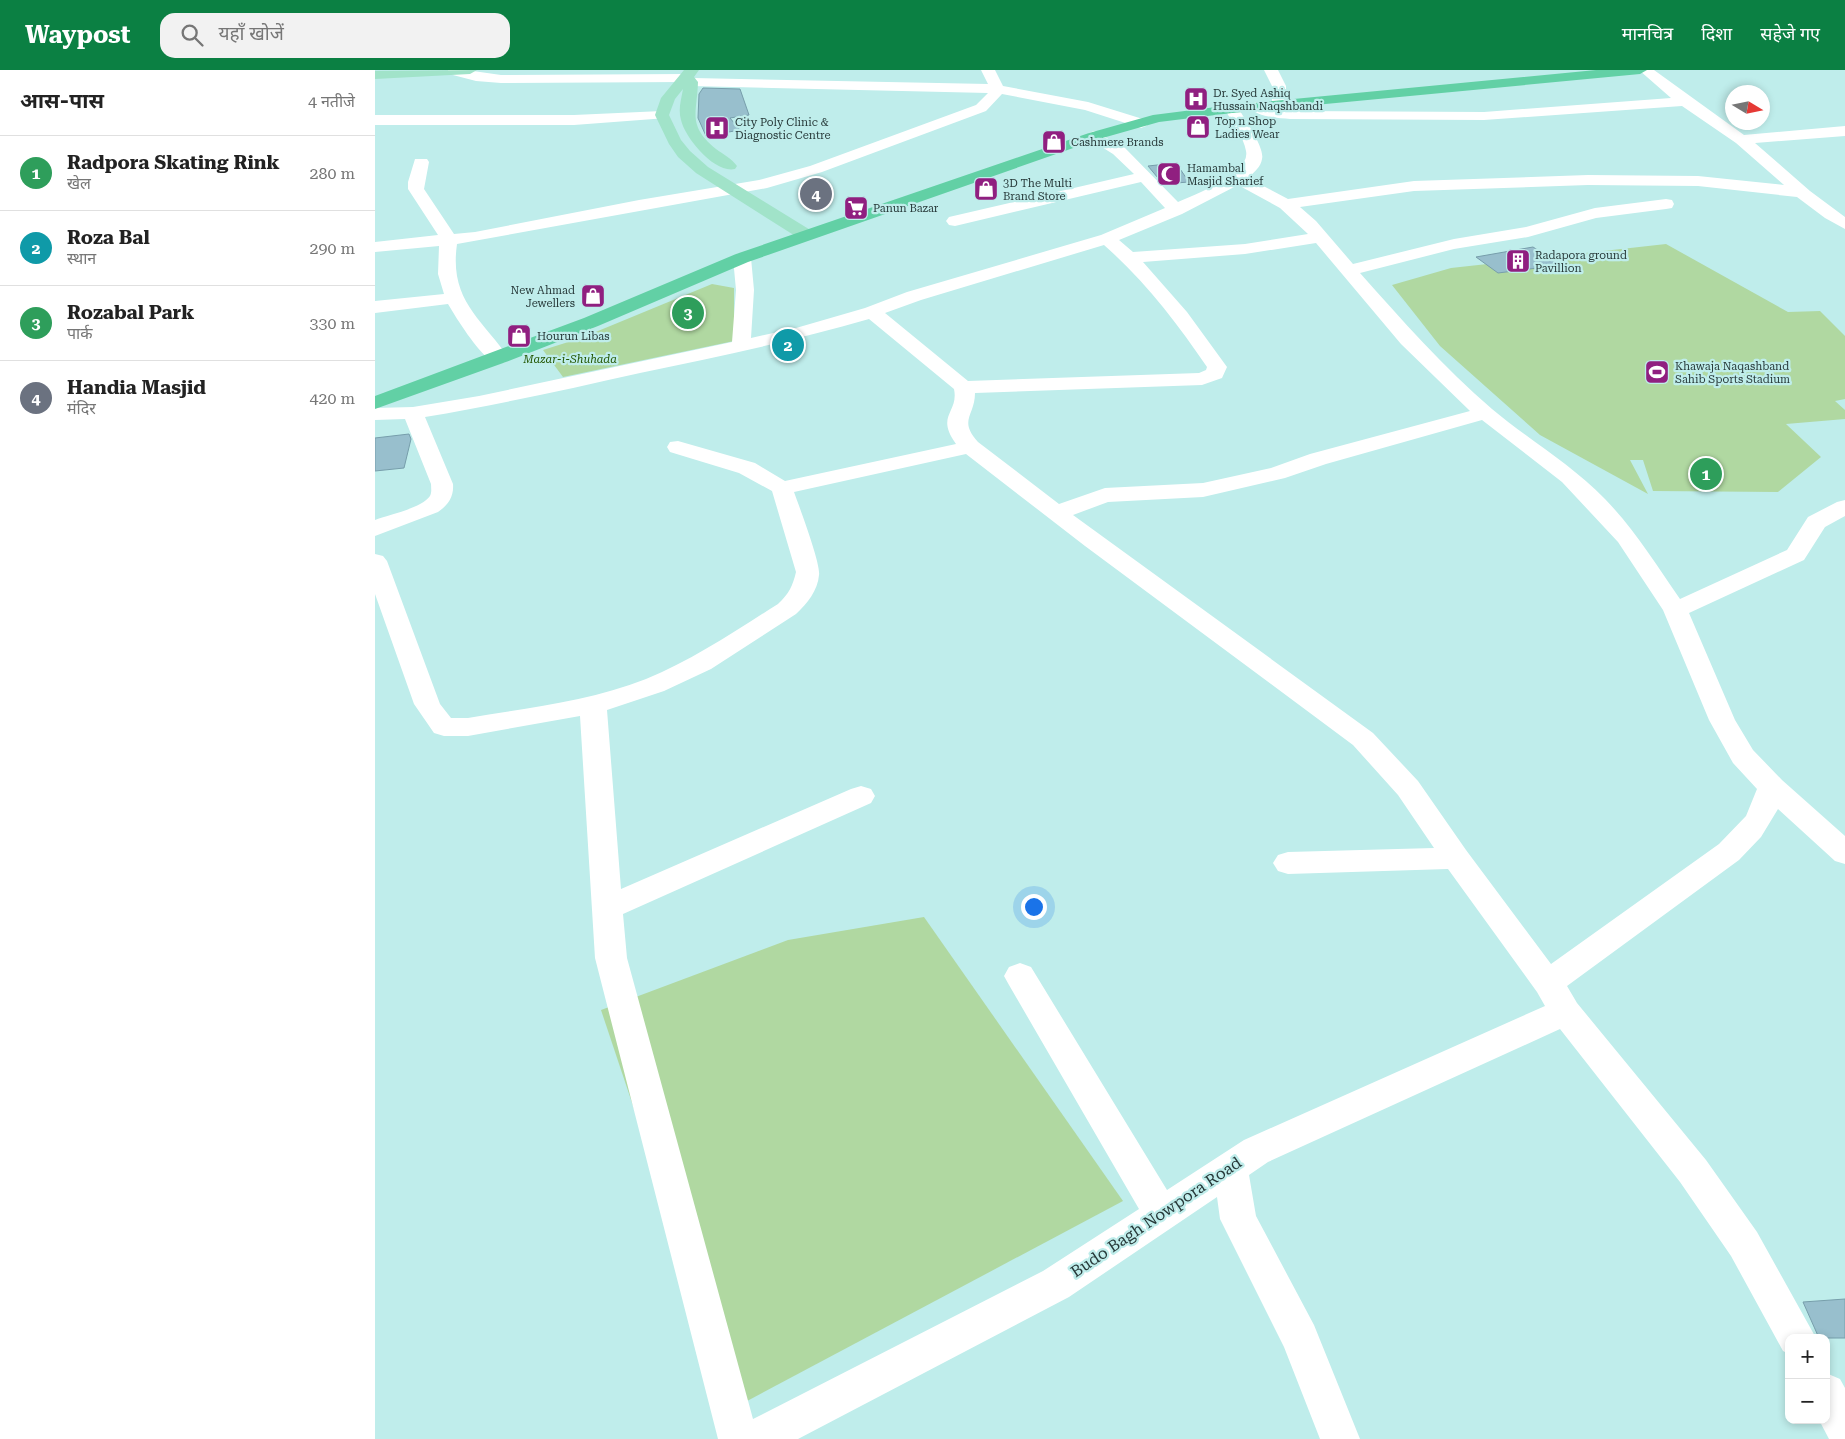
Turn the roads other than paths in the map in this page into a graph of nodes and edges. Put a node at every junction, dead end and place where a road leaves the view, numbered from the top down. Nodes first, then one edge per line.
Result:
1 (470, 70) edge
2 (988, 70) edge
3 (1271, 70) edge
4 (1641, 70) edge
5 (1646, 70) edge
6 (454, 71) edge
7 (1622, 72) edge
8 (380, 73) edge
9 (690, 77) edge
10 (998, 89) junction
11 (1685, 101) junction
12 (1279, 105) junction
13 (1255, 106) junction
14 (1231, 108) junction
15 (662, 115) junction
16 (375, 120) edge
17 (1141, 123) junction
18 (1845, 131) edge
19 (1094, 136) junction
20 (1741, 140) junction
21 (421, 162) dead end
22 (1145, 176) junction
23 (1237, 179) junction
24 (761, 184) junction
25 (734, 189) junction
26 (1800, 192) junction
27 (777, 195) dead end
28 (1287, 204) junction
29 (1666, 204) dead end
30 (1176, 210) junction
31 (1823, 210) junction
32 (1845, 210) edge
33 (808, 217) dead end
34 (955, 221) dead end
35 (1845, 224) edge
36 (826, 228) junction
37 (806, 235) junction
38 (1320, 237) junction
39 (449, 239) junction
40 (1107, 239) junction
41 (375, 247) edge
42 (743, 258) junction
43 (1130, 258) junction
44 (1349, 270) junction
45 (454, 298) junction
46 (375, 307) edge
47 (872, 312) junction
48 (741, 346) junction
49 (499, 358) junction
50 (963, 387) junction
51 (375, 403) edge
52 (413, 413) junction
53 (1485, 413) junction
54 (375, 414) edge
55 (679, 447) dead end
56 (970, 447) junction
57 (782, 488) junction
58 (1845, 507) edge
59 (1056, 513) junction
60 (375, 529) edge
61 (375, 561) edge
62 (1675, 610) junction
63 (593, 705) junction
64 (1772, 788) junction
65 (861, 796) dead end
66 (1845, 853) edge
67 (1456, 858) junction
68 (1288, 863) dead end
69 (608, 908) junction
70 (1020, 976) dead end
71 (1556, 997) junction
72 (1231, 1167) junction
73 (1161, 1213) junction
74 (1795, 1334) edge
75 (1830, 1400) edge
76 (1845, 1428) edge
77 (738, 1439) edge
78 (756, 1439) edge
79 (1340, 1439) edge

1 - 6 main road
2 - 10 street
3 - 12 street
4 - 7 highway
5 - 11 street
6 - 8 main road
6 - 9 street
7 - 12 highway
9 - 10 street
9 - 15 main road
9 - 24 main road
10 - 17 street
10 - 24 street
11 - 13 street
11 - 20 street
12 - 13 highway
13 - 14 highway
14 - 17 highway
14 - 23 street
15 - 16 street
15 - 25 main road
17 - 19 highway
18 - 20 street
19 - 22 street
19 - 36 highway
20 - 26 street
21 - 39 street
22 - 30 street
22 - 34 street
23 - 28 street
23 - 30 street
24 - 25 street
24 - 27 main road
25 - 37 main road
25 - 39 street
26 - 28 street
26 - 31 street
28 - 38 street
29 - 44 street
30 - 40 street
31 - 32 street
31 - 35 street
33 - 36 main road
36 - 37 highway
37 - 42 highway
38 - 43 street
38 - 44 street
39 - 41 street
39 - 45 street
40 - 43 street
40 - 47 street
42 - 48 street
42 - 49 highway
43 - 50 street
44 - 53 street
45 - 46 street
45 - 49 street
47 - 48 street
47 - 50 street
48 - 52 street
49 - 51 highway
50 - 56 street
52 - 54 street
52 - 60 street
53 - 59 street
53 - 62 street
55 - 57 street
56 - 57 street
56 - 59 street
57 - 63 street
58 - 62 street
59 - 67 street
61 - 63 street
62 - 64 street
63 - 69 street
64 - 66 street
64 - 71 street, Budo Bagh Nowpora Road
65 - 69 street
67 - 68 street
67 - 71 street
69 - 77 street
70 - 73 street
71 - 72 street, Budo Bagh Nowpora Road
71 - 74 street
72 - 73 street, Budo Bagh Nowpora Road
72 - 79 street
73 - 78 street, Budo Bagh Nowpora Road
75 - 76 street

